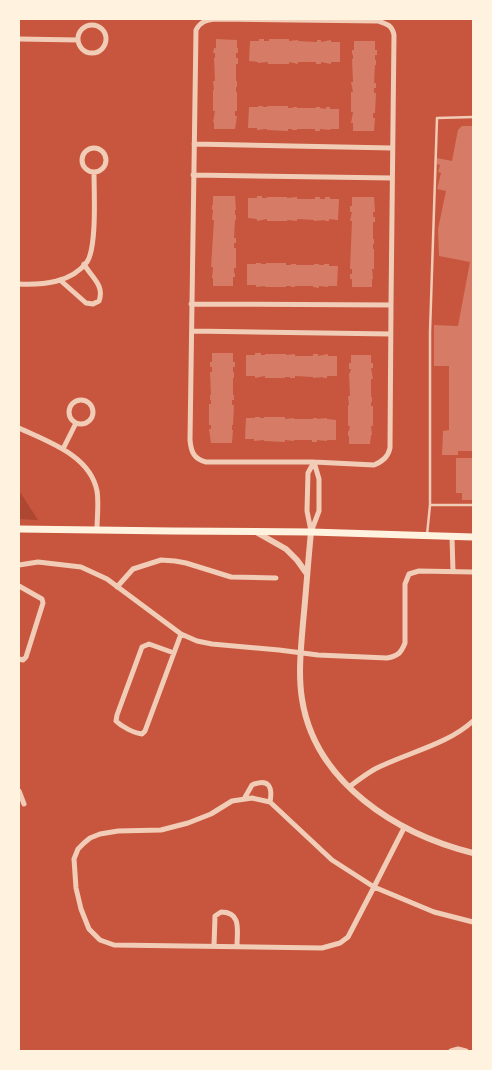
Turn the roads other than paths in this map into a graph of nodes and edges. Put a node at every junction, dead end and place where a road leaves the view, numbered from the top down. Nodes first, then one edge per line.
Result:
1 (19, 39) edge
2 (78, 40) junction
3 (473, 117) edge
4 (194, 144) junction
5 (392, 148) junction
6 (94, 173) junction
7 (194, 176) junction
8 (392, 178) junction
9 (84, 264) junction
10 (60, 280) junction
11 (19, 284) edge
12 (192, 304) junction
13 (391, 305) junction
14 (192, 331) junction
15 (391, 334) junction
16 (76, 423) junction
17 (19, 428) edge
18 (63, 449) junction
19 (314, 462) junction
20 (430, 505) junction
21 (473, 505) edge
22 (19, 529) edge
23 (97, 530) junction
24 (256, 532) junction
25 (311, 532) junction
26 (427, 536) junction
27 (452, 536) junction
28 (473, 537) edge
29 (19, 565) edge
30 (453, 572) junction
31 (473, 572) edge
32 (307, 574) junction
33 (276, 578) dead end
34 (19, 586) edge
35 (117, 587) junction
36 (182, 634) junction
37 (301, 653) junction
38 (174, 654) junction
39 (19, 659) edge
40 (473, 722) edge
41 (349, 787) junction
42 (19, 791) edge
43 (244, 800) junction
44 (270, 802) junction
45 (24, 804) dead end
46 (404, 828) junction
47 (473, 853) edge
48 (374, 887) junction
49 (473, 922) edge
50 (214, 946) junction
51 (236, 946) junction
52 (451, 1051) edge
53 (466, 1051) edge

1 - 2 street
2 - 2 street
3 - 20 lane
4 - 5 street
4 - 5 street
4 - 7 street
5 - 8 street
6 - 6 street
6 - 9 street
7 - 8 street
7 - 12 street
8 - 13 street
9 - 10 street
9 - 10 street
10 - 11 street
12 - 13 street
12 - 14 street
13 - 15 street
14 - 15 street
14 - 19 street
15 - 19 street
16 - 16 street
16 - 18 street
17 - 18 street
18 - 23 street
19 - 25 street
19 - 25 street
20 - 21 lane
20 - 26 lane
22 - 23 main road
23 - 24 main road
24 - 25 main road
24 - 32 street
25 - 26 main road
25 - 32 street
26 - 27 main road
27 - 28 main road
27 - 30 street
29 - 35 street
30 - 31 street
30 - 37 street
32 - 37 street
33 - 35 street
34 - 39 street
35 - 36 street
36 - 37 street
36 - 38 street
37 - 41 street
38 - 38 street
40 - 41 street
41 - 46 street
42 - 45 street
43 - 44 street
43 - 44 street
43 - 50 street
44 - 48 street
46 - 47 street
46 - 48 street
48 - 49 street
48 - 51 street
50 - 51 street
50 - 51 street
52 - 53 street

